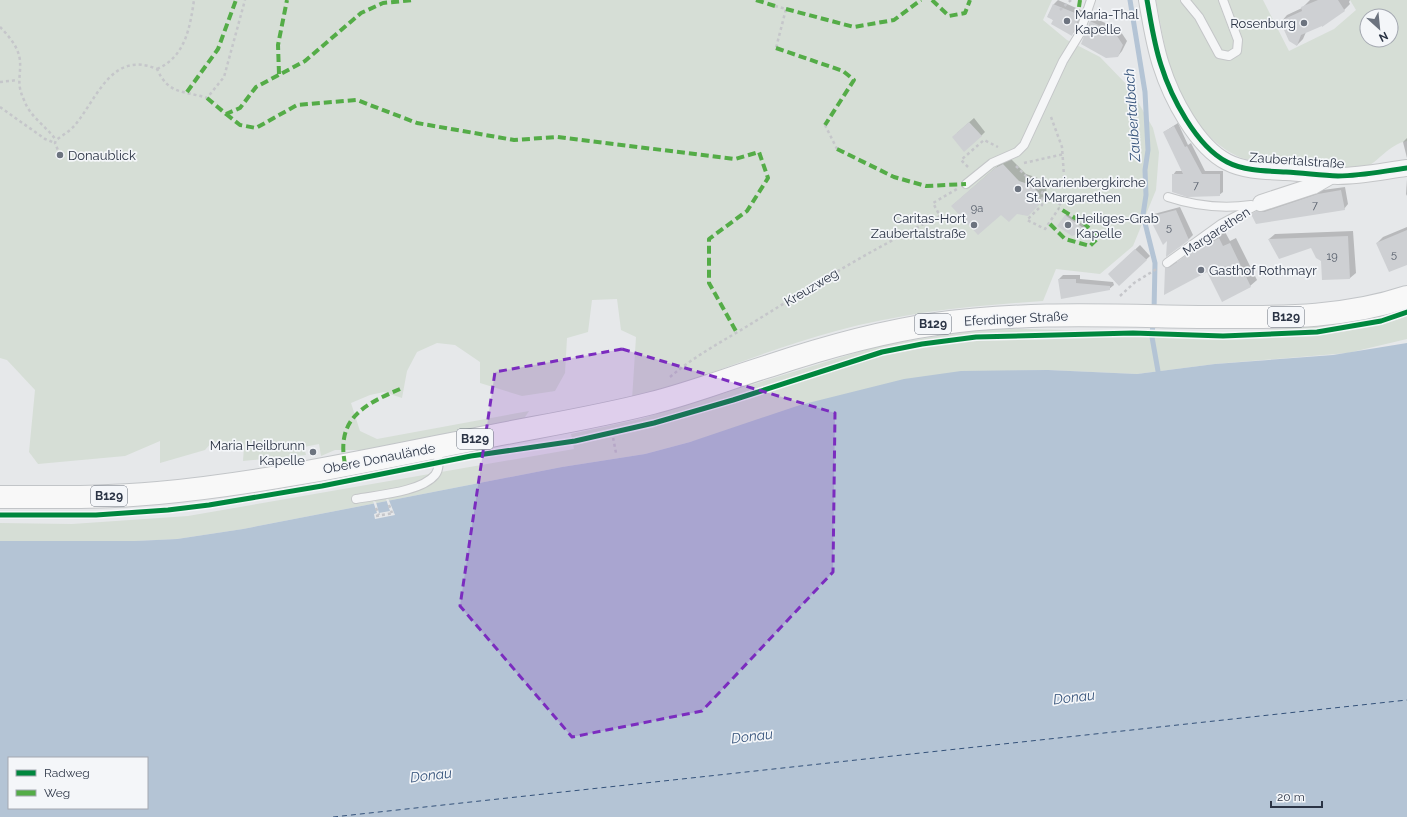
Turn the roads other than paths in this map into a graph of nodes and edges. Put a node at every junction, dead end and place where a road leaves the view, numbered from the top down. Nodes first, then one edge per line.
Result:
1 (1091, 0) edge
2 (1147, 0) edge
3 (1185, 0) edge
4 (1223, 0) edge
5 (1407, 168) edge
6 (1332, 175) junction
7 (966, 184) road end
8 (1168, 197) dead end
9 (1262, 204) junction
10 (1167, 263) dead end
11 (1407, 297) edge
12 (728, 380) joint
13 (437, 447) junction
14 (0, 497) edge
15 (356, 500) dead end

1 - 7 lane
2 - 6 street, Zaubertalstraße
3 - 4 lane
5 - 6 street, Zaubertalstraße
6 - 9 street, Margarethen
8 - 9 lane
9 - 10 lane, Margarethen
11 - 12 main road, Eferdinger Straße / B129
12 - 13 main road, Obere Donaulände / B129
13 - 14 main road, Obere Donaulände / B129
13 - 15 lane

